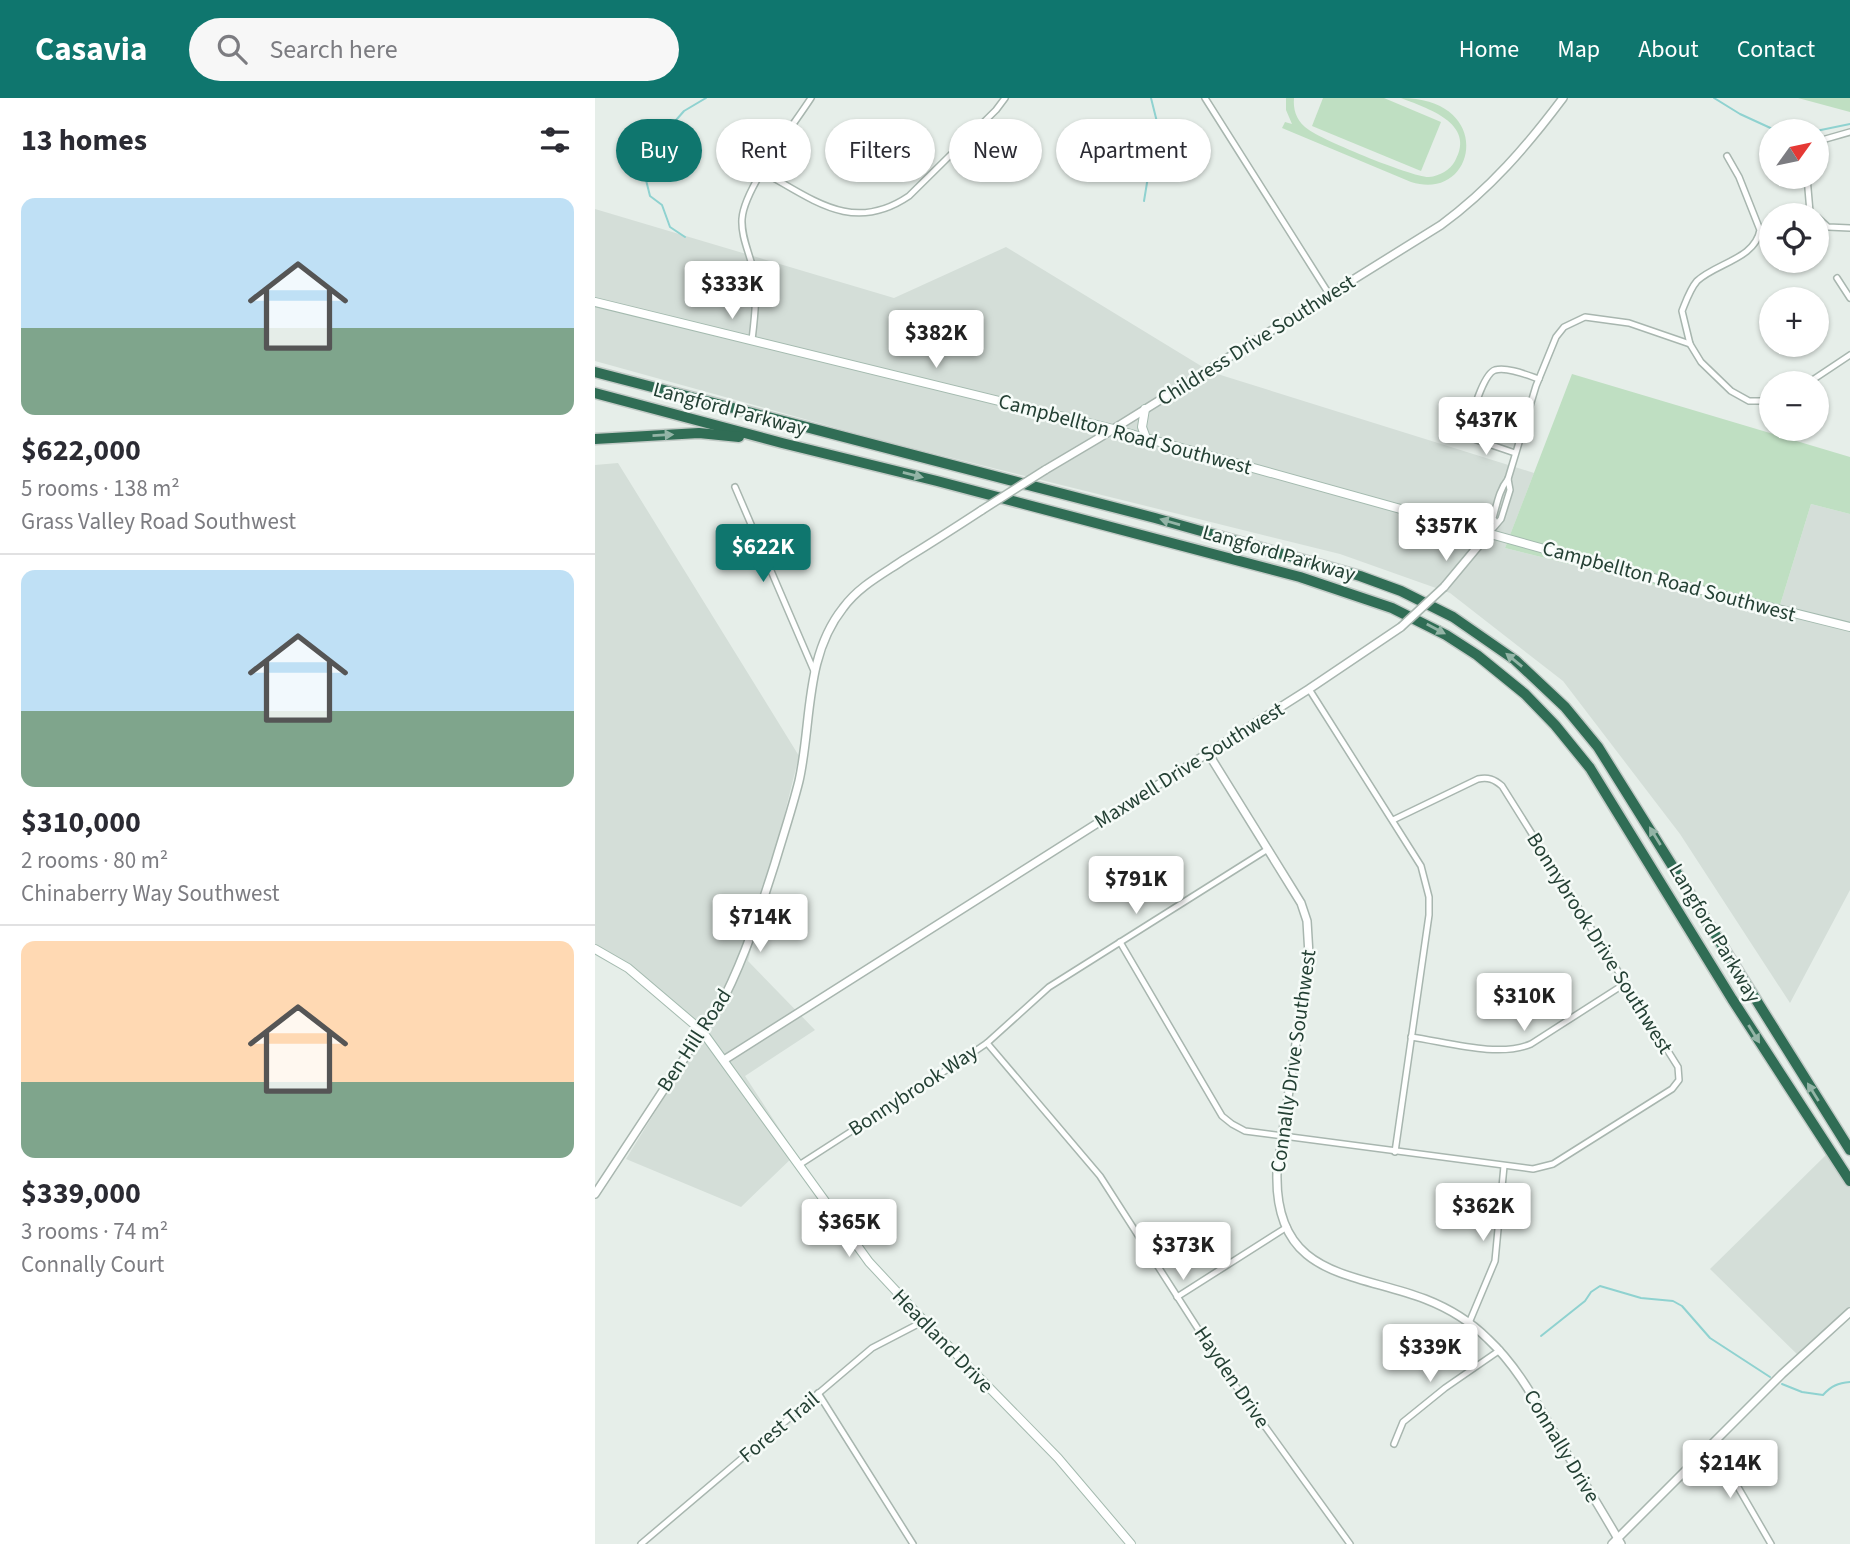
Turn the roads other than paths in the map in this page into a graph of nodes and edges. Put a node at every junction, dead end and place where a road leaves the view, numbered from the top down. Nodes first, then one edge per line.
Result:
1 (811, 98) edge
2 (1005, 98) edge
3 (1205, 98) edge
4 (1563, 98) edge
5 (797, 119) edge
6 (1850, 132) edge
7 (1829, 137) edge
8 (1727, 156) dead end
9 (757, 182) edge
10 (782, 182) edge
11 (1829, 227) edge
12 (1850, 228) edge
13 (1837, 278) dead end
14 (1329, 294) junction
15 (1850, 298) edge
16 (595, 302) edge
17 (752, 340) junction
18 (1690, 344) junction
19 (1848, 356) edge
20 (1850, 365) edge
21 (1826, 371) edge
22 (595, 372) edge
23 (1539, 379) junction
24 (595, 393) edge
25 (1759, 401) edge
26 (1145, 410) junction
27 (1113, 429) junction
28 (1146, 438) junction
29 (595, 439) edge
30 (782, 443) junction
31 (1515, 453) junction
32 (735, 487) dead end
33 (1489, 533) junction
34 (1850, 627) edge
35 (815, 671) junction
36 (1309, 689) junction
37 (1208, 753) junction
38 (1393, 820) junction
39 (1268, 849) junction
40 (1119, 942) junction
41 (595, 948) edge
42 (1626, 984) junction
43 (702, 1031) junction
44 (1412, 1037) junction
45 (987, 1043) junction
46 (724, 1060) junction
47 (1282, 1137) junction
48 (1850, 1150) edge
49 (1395, 1152) junction
50 (799, 1165) junction
51 (1504, 1166) junction
52 (1850, 1181) edge
53 (595, 1194) edge
54 (1287, 1227) junction
55 (1177, 1297) junction
56 (1850, 1312) edge
57 (924, 1321) junction
58 (1469, 1323) junction
59 (1500, 1350) junction
60 (818, 1393) junction
61 (1394, 1444) dead end
62 (1713, 1444) junction
63 (1617, 1542) edge
64 (641, 1544) edge
65 (913, 1544) edge
66 (1131, 1544) edge
67 (1350, 1544) edge
68 (1771, 1544) edge

1 - 5 street
2 - 10 street
3 - 14 street
4 - 14 street, Childress Drive Southwest
6 - 7 street
8 - 18 street
9 - 17 street
11 - 12 street
13 - 15 street
14 - 26 street, Childress Drive Southwest
16 - 17 main road, Campbellton Road Southwest
17 - 27 main road, Campbellton Road Southwest
18 - 23 street
18 - 25 street
19 - 20 street
19 - 21 street
48 -> 22 highway, Langford Parkway
23 - 31 street
23 - 31 street
24 - 30 highway, Langford Parkway
26 - 27 street, Childress Drive Southwest
26 - 28 main road
27 - 28 main road, Campbellton Road Southwest
27 - 35 street, Childress Drive Southwest, bridge
28 - 33 main road, Campbellton Road Southwest
29 -> 30 highway
30 -> 52 highway, Langford Parkway
31 - 33 street
32 - 35 street
33 - 34 main road, Campbellton Road Southwest
33 - 36 street, Maxwell Drive Southwest, bridge
35 - 43 street, Ben Hill Road
36 - 37 street, Maxwell Drive Southwest
36 - 38 street
37 - 39 street, Connally Drive Southwest
37 - 46 street, Maxwell Drive Southwest
38 - 42 street, Bonnybrook Drive Southwest
38 - 44 street
39 - 40 street, Bonnybrook Way
39 - 47 street, Connally Drive Southwest
40 - 45 street, Bonnybrook Way
40 - 47 street, Bonnybrook Drive Southwest
41 - 43 main road, Headland Drive
42 - 44 street
42 - 51 street, Bonnybrook Drive Southwest
43 - 46 main road, Headland Drive
43 - 53 street, Ben Hill Road
44 - 49 street
45 - 50 street, Bonnybrook Way
45 - 55 street, Hayden Drive
46 - 50 main road, Headland Drive
47 - 49 street, Bonnybrook Drive Southwest
47 - 54 street, Connally Drive Southwest
49 - 51 street, Bonnybrook Drive Southwest
50 - 57 main road, Headland Drive
51 - 58 street
54 - 55 street
54 - 58 street, Connally Drive Southwest
55 - 67 street, Hayden Drive
56 - 62 street
57 - 60 street, Forest Trail
57 - 66 main road, Headland Drive
58 - 59 street, Connally Drive Southwest
59 - 61 street
59 - 63 street, Connally Drive
60 - 64 street, Forest Trail
60 - 65 street
62 - 63 street
62 - 68 street

